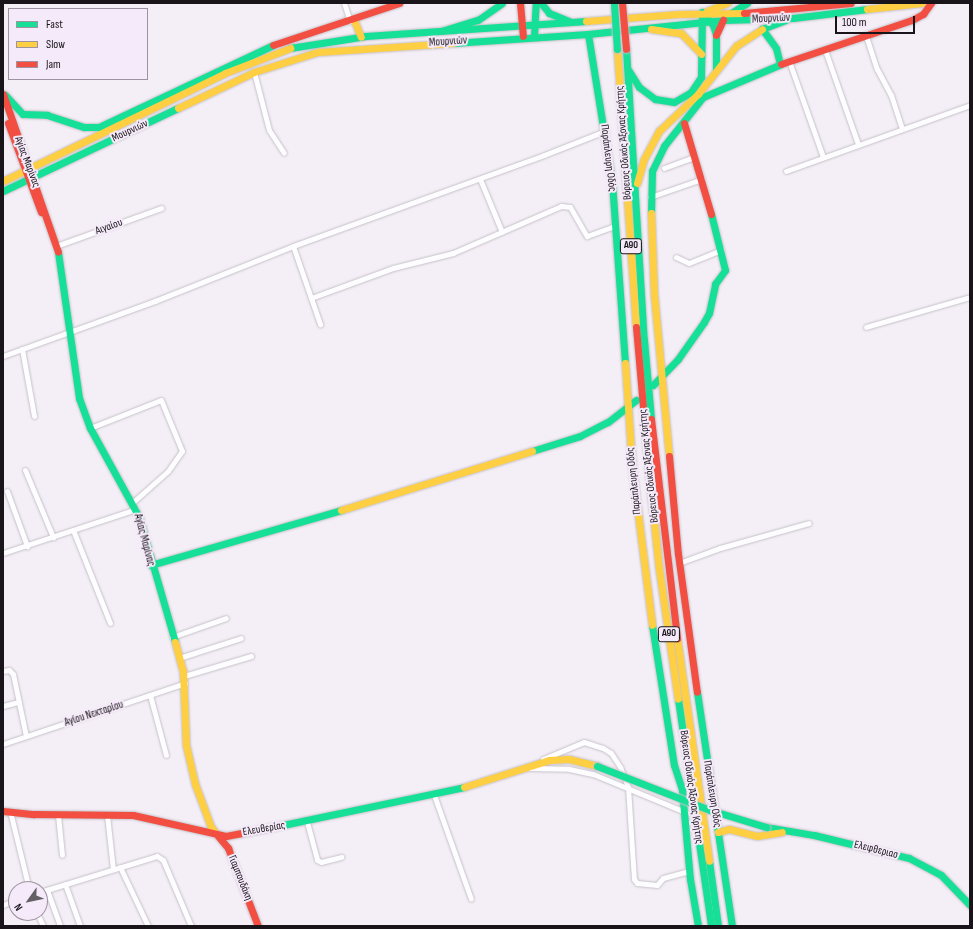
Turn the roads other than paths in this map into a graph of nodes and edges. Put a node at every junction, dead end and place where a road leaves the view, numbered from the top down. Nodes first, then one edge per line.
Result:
1 (344, 3) edge
2 (399, 3) edge
3 (502, 3) edge
4 (520, 3) edge
5 (536, 3) edge
6 (541, 3) edge
7 (614, 3) edge
8 (622, 3) edge
9 (727, 3) edge
10 (747, 3) edge
11 (851, 3) edge
12 (922, 3) edge
13 (931, 3) edge
14 (702, 12) junction
15 (730, 14) junction
16 (793, 18) junction
17 (723, 20) junction
18 (352, 21) junction
19 (706, 21) junction
20 (571, 22) junction
21 (535, 26) junction
22 (522, 27) junction
23 (651, 28) junction
24 (762, 29) junction
25 (441, 31) junction
26 (588, 34) junction
27 (716, 35) junction
28 (523, 36) junction
29 (534, 36) junction
30 (866, 36) junction
31 (361, 37) junction
32 (825, 50) junction
33 (702, 54) junction
34 (788, 61) junction
35 (780, 64) junction
36 (627, 68) junction
37 (254, 72) junction
38 (715, 72) junction
39 (3, 94) edge
40 (970, 105) edge
41 (3, 107) edge
42 (684, 123) junction
43 (902, 128) junction
44 (605, 130) junction
45 (858, 144) junction
46 (284, 153) dead end
47 (21, 156) junction
48 (695, 157) junction
49 (823, 157) junction
50 (42, 163) junction
51 (664, 168) dead end
52 (26, 170) junction
53 (48, 170) junction
54 (786, 171) dead end
55 (30, 178) junction
56 (480, 179) junction
57 (702, 179) junction
58 (6, 180) edge
59 (13, 186) junction
60 (635, 190) junction
61 (3, 191) edge
62 (36, 195) junction
63 (650, 197) junction
64 (162, 208) dead end
65 (615, 226) junction
66 (502, 232) junction
67 (56, 246) junction
68 (293, 246) junction
69 (721, 250) junction
70 (676, 257) dead end
71 (970, 297) edge
72 (311, 298) junction
73 (320, 324) dead end
74 (866, 327) dead end
75 (68, 331) junction
76 (22, 349) junction
77 (3, 356) edge
78 (661, 378) junction
79 (653, 385) dead end
80 (636, 400) dead end
81 (628, 406) junction
82 (34, 416) dead end
83 (90, 428) junction
84 (25, 470) dead end
85 (7, 491) dead end
86 (134, 506) junction
87 (809, 523) dead end
88 (73, 530) junction
89 (52, 537) junction
90 (27, 546) junction
91 (3, 553) edge
92 (679, 563) junction
93 (151, 566) junction
94 (226, 618) dead end
95 (110, 622) dead end
96 (172, 637) junction
97 (241, 638) dead end
98 (251, 656) dead end
99 (178, 658) junction
100 (3, 671) edge
101 (184, 680) junction
102 (150, 695) junction
103 (18, 702) junction
104 (3, 706) edge
105 (26, 736) junction
106 (4, 742) edge
107 (166, 755) dead end
108 (538, 762) junction
109 (597, 766) joint
110 (520, 768) junction
111 (628, 787) junction
112 (434, 796) junction
113 (6, 811) edge
114 (684, 812) junction
115 (58, 815) junction
116 (108, 815) junction
117 (307, 822) junction
118 (786, 831) junction
119 (718, 832) junction
120 (215, 834) junction
121 (62, 855) dead end
122 (341, 857) dead end
123 (120, 867) junction
124 (113, 869) junction
125 (689, 871) junction
126 (26, 881) edge
127 (65, 884) junction
128 (48, 890) edge
129 (48, 893) edge
130 (471, 899) dead end
131 (970, 905) edge
132 (60, 926) edge
133 (80, 926) edge
134 (148, 926) edge
135 (191, 926) edge
136 (258, 926) edge
137 (698, 926) edge
138 (711, 926) edge
139 (718, 926) edge
140 (732, 926) edge

1 - 18 street
2 - 18 main road
3 - 25 main road
4 - 22 main road
5 - 21 main road
6 - 20 main road
7 - 138 main road, Βόρειος Οδικός Άξονας Κρήτης / Α90, bridge
8 - 36 main road, Βόρειος Οδικός Άξονας Κρήτης / Α90, bridge
9 - 14 main road
10 - 15 main road
11 - 15 main road, Μουρνιών
12 - 16 main road, Μουρνιών
13 - 30 main road, Παράπλευρη Οδός
14 - 15 main road, Μουρνιών
14 - 19 main road
14 - 20 main road
15 - 17 main road
16 - 17 main road, Μουρνιών
16 - 24 main road
17 - 19 main road, Μουρνιών
17 - 27 main road
18 - 31 main road
18 - 39 main road
19 - 23 main road, Μουρνιών
19 - 27 main road
19 - 33 main road
20 - 21 main road
21 - 22 main road
21 - 29 main road
22 - 25 main road
22 - 28 main road
23 - 26 main road, Μουρνιών
23 - 33 main road
24 - 35 main road
24 - 38 main road
25 - 31 main road
26 - 29 main road, Μουρνιών
26 - 44 main road, Παράπλευρη Οδός
27 - 38 main road
28 - 29 main road, Μουρνιών
28 - 37 main road, Μουρνιών
30 - 32 main road, Παράπλευρη Οδός
30 - 43 street
31 - 50 main road
32 - 34 main road, Παράπλευρη Οδός
32 - 45 street
33 - 36 main road
34 - 35 main road, Παράπλευρη Οδός
34 - 49 street
35 - 42 main road, Παράπλευρη Οδός
36 - 60 main road, Βόρειος Οδικός Άξονας Κρήτης / Α90
37 - 46 street
37 - 53 main road, Μουρνιών
38 - 60 main road
39 - 47 main road, Αγίας Μαρίνας
40 - 43 street
41 - 47 main road, Αγίας Μαρίνας
42 - 48 main road
42 - 63 main road, Παράπλευρη Οδός
43 - 45 street
44 - 56 street
44 - 65 main road, Παράπλευρη Οδός
45 - 49 street
47 - 50 main road
47 - 52 main road, Αγίας Μαρίνας
47 - 58 main road
48 - 51 street
48 - 57 main road
49 - 54 street
50 - 52 main road
52 - 55 main road, Αγίας Μαρίνας
52 - 58 main road
53 - 55 main road, Μουρνιών
53 - 62 main road
55 - 59 main road, Μουρνιών
55 - 62 main road, Αγίας Μαρίνας
56 - 66 street
56 - 68 street
57 - 63 street
57 - 69 main road
59 - 61 main road, Μουρνιών
59 - 62 main road
60 - 139 main road, Βόρειος Οδικός Άξονας Κρήτης / Α90
62 - 67 main road, Αγίας Μαρίνας
63 - 78 main road, Παράπλευρη Οδός
64 - 67 street, Αιγαίου
65 - 66 street
65 - 81 main road, Παράπλευρη Οδός
66 - 72 street
67 - 75 main road, Αγίας Μαρίνας
68 - 72 street
68 - 75 street
69 - 70 street
69 - 78 main road
71 - 74 street
72 - 73 street
75 - 76 street
75 - 83 main road, Αγίας Μαρίνας
76 - 77 street
76 - 82 street
78 - 79 main road
78 - 92 main road, Παράπλευρη Οδός
80 - 81 main road
81 - 93 main road
81 - 114 main road, Παράπλευρη Οδός
83 - 86 main road, Αγίας Μαρίνας
83 - 86 street
84 - 89 street
85 - 90 street
86 - 88 street
86 - 93 main road, Αγίας Μαρίνας
87 - 92 street
88 - 89 street
88 - 95 street
89 - 90 street
90 - 91 street
92 - 119 main road, Παράπλευρη Οδός
93 - 96 main road, Αγίας Μαρίνας
94 - 96 street
96 - 99 main road, Αγίας Μαρίνας
97 - 99 street
98 - 101 street, Αγίου Νεκταρίου
99 - 101 main road, Αγίας Μαρίνας
100 - 103 street
101 - 102 street, Αγίου Νεκταρίου
101 - 120 main road, Αγίας Μαρίνας
102 - 105 street, Αγίου Νεκταρίου
102 - 107 street
103 - 104 street
103 - 105 street
105 - 106 street, Αγίου Νεκταρίου
108 - 109 main road, Ελευθερίας
108 - 110 main road, Ελευθερίας
108 - 111 street
109 - 118 main road, Ελεφθεριασ, bridge
110 - 111 street
110 - 112 main road, Ελευθερίας
111 - 114 street
111 - 125 street
112 - 117 main road, Ελευθερίας
112 - 130 street
113 - 115 main road, Ελευθερίας
113 - 126 street
114 - 125 main road, Παράπλευρη Οδός
115 - 116 main road, Ελευθερίας
115 - 121 street
116 - 120 main road, Ελευθερίας
116 - 124 street
117 - 120 main road, Ελευθερίας
117 - 122 street
118 - 119 main road
118 - 131 main road, Ελεφθεριασ
119 - 140 main road, Παράπλευρη Οδός
120 - 136 main road, Γιαμπουδάκη
123 - 124 street
123 - 134 street
123 - 135 street
124 - 127 street
125 - 137 main road, Παράπλευρη Οδός
127 - 128 street
127 - 133 street
129 - 132 street

